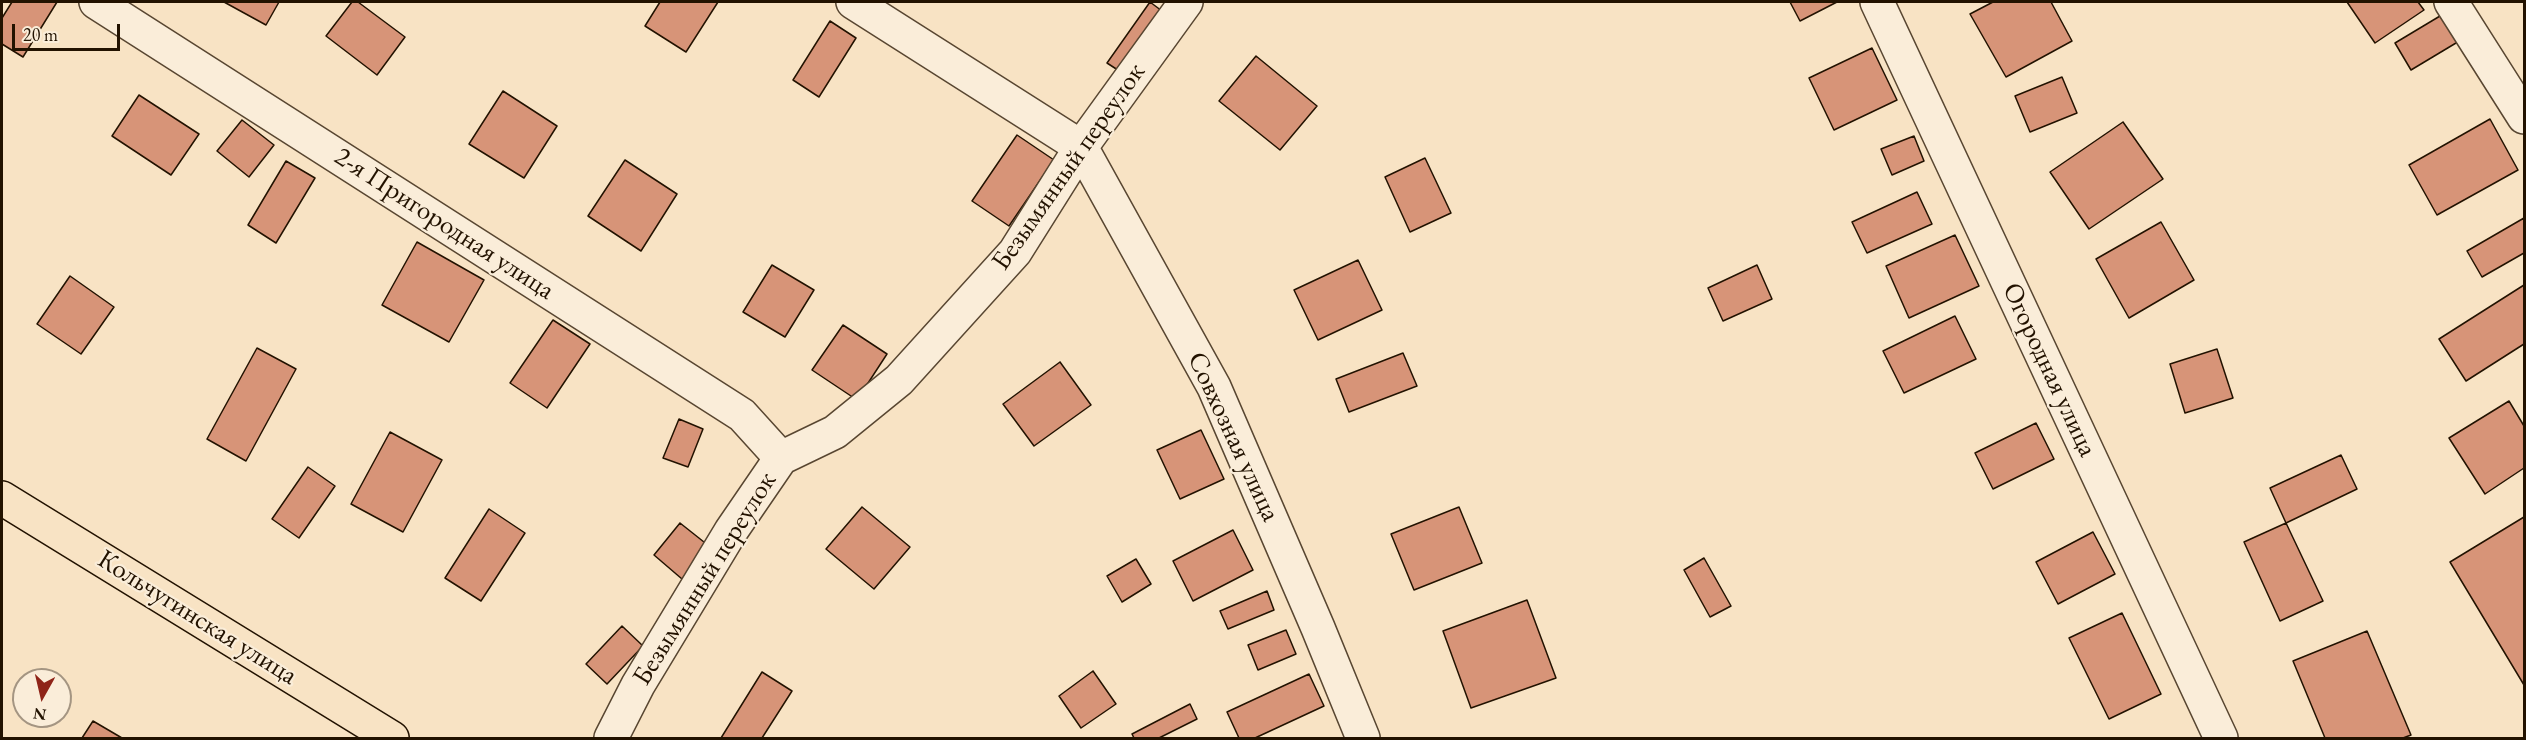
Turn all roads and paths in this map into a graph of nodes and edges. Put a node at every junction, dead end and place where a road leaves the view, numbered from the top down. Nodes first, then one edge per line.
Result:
1 (96, 2) edge
2 (853, 2) edge
3 (1186, 2) edge
4 (1877, 2) edge
5 (2451, 2) edge
6 (2524, 117) edge
7 (1081, 147) junction
8 (781, 459) junction
9 (2, 498) edge
10 (392, 738) edge
11 (611, 738) edge
12 (1363, 738) edge
13 (2221, 738) edge

1 - 8 street, 2-я Пригородная улица
2 - 7 street
3 - 7 street, Безымянный переулок
4 - 13 street, Огородная улица
5 - 6 street
7 - 8 street, Безымянный переулок
7 - 12 street, Совхозная улица
8 - 11 street, Безымянный переулок
9 - 10 main road, Кольчугинская улица

